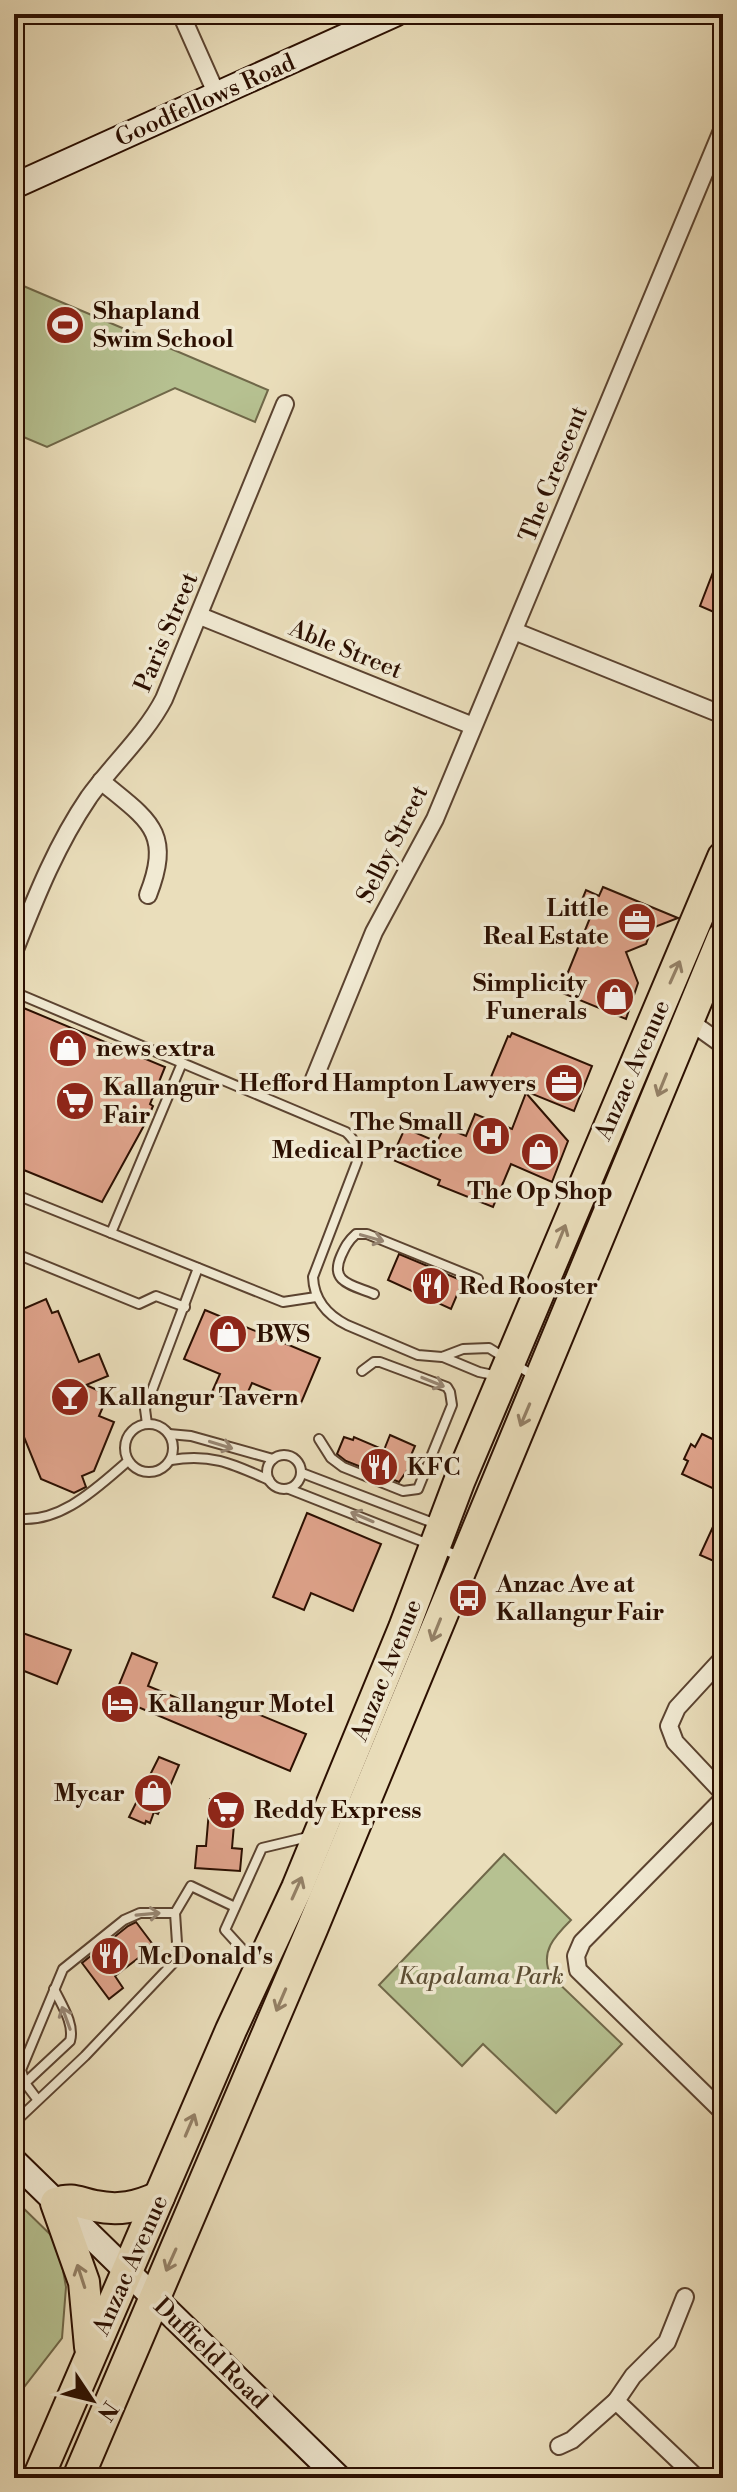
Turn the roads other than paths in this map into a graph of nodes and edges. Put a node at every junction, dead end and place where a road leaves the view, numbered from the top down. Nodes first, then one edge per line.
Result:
1 (181, 14) edge
2 (395, 14) edge
3 (217, 95) junction
4 (723, 128) edge
5 (14, 186) edge
6 (285, 404) dead end
7 (200, 616) junction
8 (514, 631) junction
9 (723, 715) edge
10 (473, 726) junction
11 (101, 781) junction
12 (723, 857) edge
13 (148, 895) dead end
14 (723, 937) edge
15 (16, 947) edge
16 (14, 992) edge
17 (688, 1020) junction
18 (723, 1045) edge
19 (182, 1063) junction
20 (314, 1079) dead end
21 (14, 1194) edge
22 (111, 1233) junction
23 (14, 1253) edge
24 (198, 1268) junction
25 (478, 1279) dead end
26 (374, 1294) dead end
27 (316, 1297) junction
28 (185, 1307) junction
29 (442, 1357) junction
30 (507, 1369) junction
31 (362, 1371) dead end
32 (540, 1380) junction
33 (147, 1424) junction
34 (169, 1434) junction
35 (319, 1439) dead end
36 (273, 1459) junction
37 (171, 1460) junction
38 (128, 1461) junction
39 (302, 1473) junction
40 (269, 1480) junction
41 (289, 1489) junction
42 (14, 1518) edge
43 (455, 1538) junction
44 (723, 1658) edge
45 (723, 1796) edge
46 (320, 1832) junction
47 (235, 1907) junction
48 (175, 1913) junction
49 (260, 1967) junction
50 (54, 1989) junction
51 (25, 2083) junction
52 (37, 2099) junction
53 (723, 2112) edge
54 (14, 2123) edge
55 (14, 2161) edge
56 (159, 2197) junction
57 (56, 2203) junction
58 (127, 2272) junction
59 (685, 2297) dead end
60 (154, 2299) junction
61 (91, 2353) junction
62 (616, 2401) junction
63 (559, 2446) dead end
64 (38, 2478) edge
65 (78, 2478) edge
66 (339, 2478) edge
67 (697, 2478) edge

1 - 3 street
2 - 3 street, Goodfellows Road
3 - 5 street, Goodfellows Road
4 - 8 street, The Crescent
6 - 7 street, Paris Street
7 - 10 street, Able Street
7 - 11 street, Paris Street
8 - 9 street
8 - 10 street, Selby Street
10 - 20 street, Selby Street
11 - 13 street
11 - 15 street, Paris Street
30 -> 12 highway, Anzac Avenue
14 - 17 highway, Anzac Avenue
16 - 19 lane
17 - 18 street
17 -> 32 highway, Anzac Avenue
19 - 22 lane
19 - 27 lane
21 - 22 lane
22 - 24 lane
23 - 28 lane
24 - 27 lane
24 - 28 lane
26 -> 25 lane
27 - 29 lane
28 - 33 lane
29 - 30 lane
29 - 30 lane
30 - 32 lane
30 - 32 lane
30 - 43 highway, Anzac Avenue
31 -> 35 lane
32 -> 43 highway, Anzac Avenue
33 - 34 lane
33 - 38 lane
34 -> 36 lane
34 - 37 lane
36 - 39 lane
36 - 40 lane
37 - 38 lane
37 - 40 lane
38 - 42 lane
39 - 41 lane
39 - 43 lane
40 - 41 lane
43 -> 41 lane
43 - 46 highway, Anzac Avenue
43 -> 60 highway, Anzac Avenue
44 - 45 street
45 - 53 street
46 - 47 lane
49 -> 46 highway, Anzac Avenue
47 - 48 lane
47 - 49 lane
50 -> 48 lane
48 - 52 lane
56 -> 49 highway, Anzac Avenue
50 - 51 lane
51 -> 50 lane
51 - 52 lane
52 - 54 lane
55 - 57 street, Duffield Road
56 - 57 highway
56 - 58 highway, Anzac Avenue
57 - 58 street, Duffield Road
61 -> 57 highway
58 - 60 street, Duffield Road
58 - 61 highway, Anzac Avenue
59 - 62 street
60 - 65 highway, Anzac Avenue
60 - 66 street, Duffield Road
61 - 64 highway, Anzac Avenue
62 - 63 street
62 - 67 street

